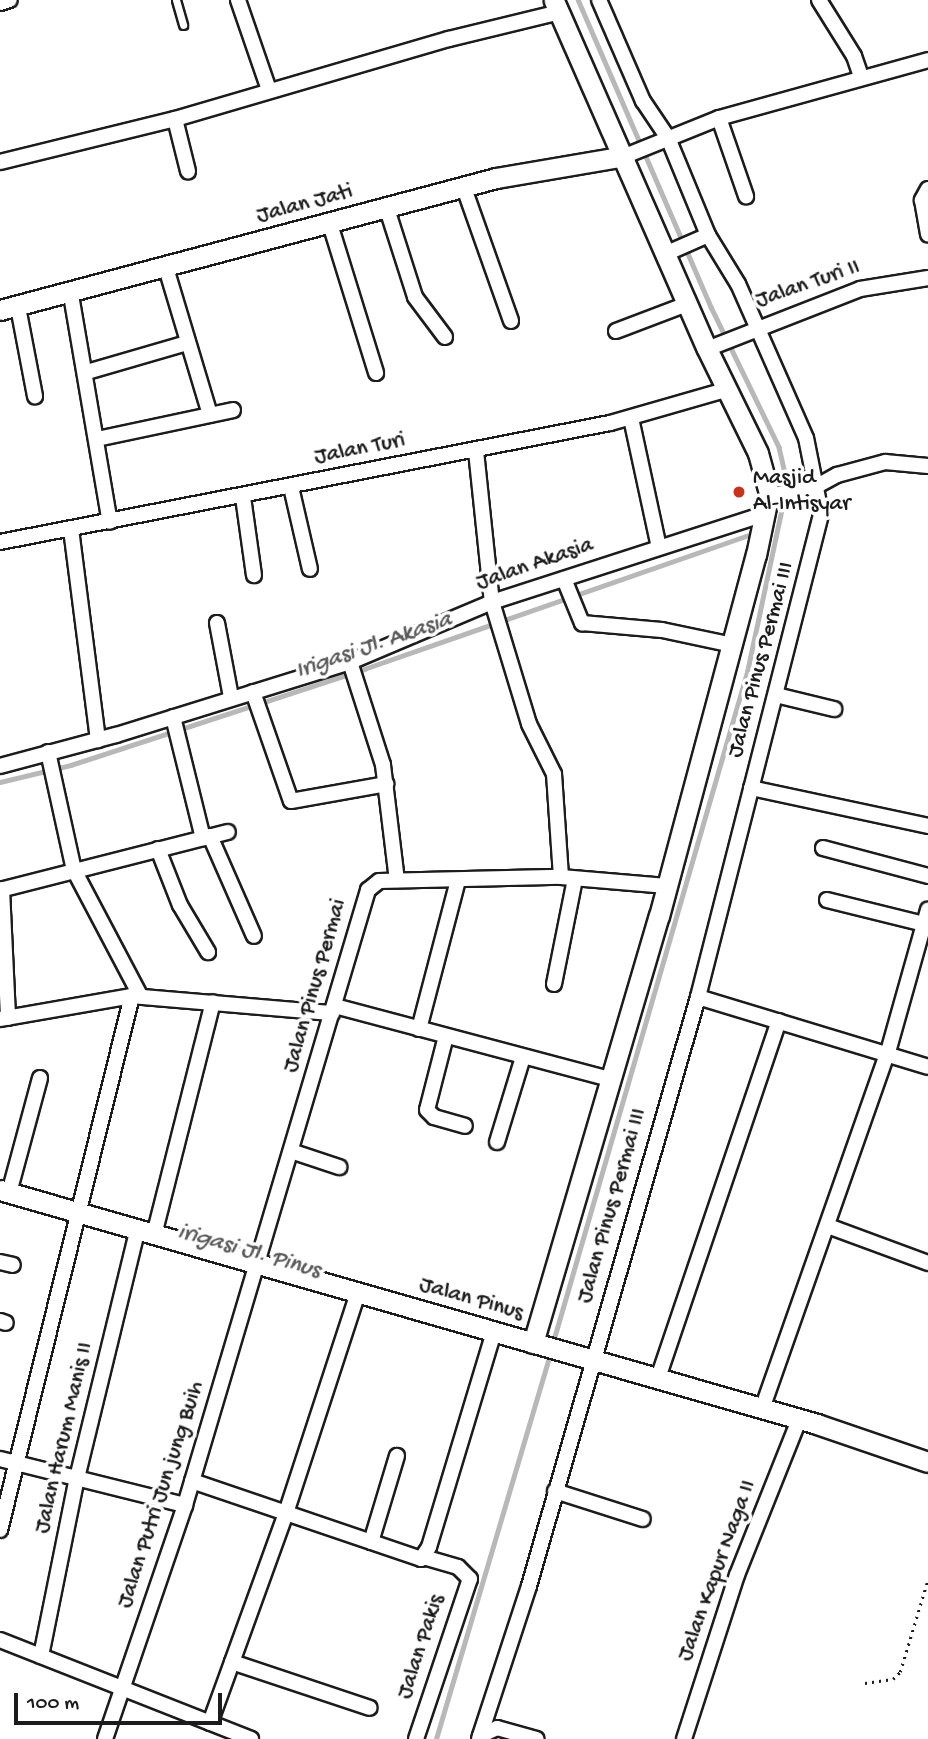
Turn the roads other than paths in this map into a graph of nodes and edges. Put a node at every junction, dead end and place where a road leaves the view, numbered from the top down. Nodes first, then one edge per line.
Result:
1 (10, 0) edge
2 (176, 0) edge
3 (238, 0) edge
4 (599, 0) edge
5 (820, 0) edge
6 (0, 3) edge
7 (557, 6) edge
8 (183, 25) dead end
9 (928, 60) edge
10 (861, 76) junction
11 (269, 90) junction
12 (719, 118) junction
13 (174, 119) junction
14 (668, 138) junction
15 (629, 154) junction
16 (0, 162) edge
17 (188, 171) dead end
18 (464, 188) junction
19 (928, 189) edge
20 (747, 196) dead end
21 (387, 209) junction
22 (330, 224) junction
23 (928, 234) edge
24 (708, 235) junction
25 (669, 253) junction
26 (166, 268) junction
27 (928, 278) edge
28 (71, 295) junction
29 (687, 304) junction
30 (9, 309) edge
31 (510, 321) dead end
32 (757, 327) junction
33 (616, 331) dead end
34 (445, 337) dead end
35 (187, 343) junction
36 (712, 347) junction
37 (87, 372) junction
38 (376, 373) dead end
39 (725, 390) junction
40 (35, 396) dead end
41 (233, 410) dead end
42 (210, 415) junction
43 (631, 418) junction
44 (97, 439) junction
45 (476, 451) junction
46 (928, 466) edge
47 (817, 486) junction
48 (291, 487) junction
49 (243, 496) junction
50 (772, 501) junction
51 (110, 522) junction
52 (71, 529) junction
53 (0, 542) edge
54 (659, 547) junction
55 (310, 569) dead end
56 (254, 575) dead end
57 (564, 579) junction
58 (492, 603) junction
59 (217, 623) dead end
60 (733, 645) junction
61 (350, 662) junction
62 (253, 692) junction
63 (776, 695) junction
64 (231, 698) junction
65 (834, 709) dead end
66 (173, 717) junction
67 (98, 740) junction
68 (48, 752) junction
69 (0, 766) edge
70 (386, 784) junction
71 (751, 788) junction
72 (928, 825) edge
73 (228, 832) dead end
74 (206, 837) junction
75 (824, 848) dead end
76 (158, 849) junction
77 (74, 870) junction
78 (928, 876) edge
79 (568, 878) junction
80 (397, 880) junction
81 (458, 880) junction
82 (667, 886) junction
83 (1, 889) edge
84 (827, 900) dead end
85 (926, 917) edge
86 (254, 936) dead end
87 (208, 952) dead end
88 (554, 984) dead end
89 (136, 996) junction
90 (698, 997) junction
91 (213, 1002) junction
92 (334, 1009) junction
93 (4, 1018) edge
94 (779, 1021) junction
95 (419, 1029) junction
96 (446, 1036) junction
97 (888, 1052) junction
98 (523, 1057) junction
99 (928, 1067) edge
100 (40, 1078) dead end
101 (609, 1079) junction
102 (465, 1126) dead end
103 (497, 1142) dead end
104 (291, 1151) junction
105 (340, 1167) dead end
106 (4, 1192) edge
107 (76, 1213) junction
108 (828, 1226) junction
109 (145, 1233) junction
110 (928, 1263) edge
111 (257, 1264) junction
112 (358, 1293) junction
113 (494, 1332) junction
114 (537, 1344) junction
115 (592, 1360) junction
116 (657, 1381) junction
117 (762, 1409) junction
118 (799, 1420) junction
119 (397, 1456) dead end
120 (7, 1461) edge
121 (928, 1462) edge
122 (77, 1478) junction
123 (192, 1481) junction
124 (555, 1491) junction
125 (185, 1505) junction
126 (286, 1513) junction
127 (643, 1519) dead end
128 (0, 1530) edge
129 (371, 1542) junction
130 (424, 1557) junction
131 (0, 1640) edge
132 (41, 1656) junction
133 (232, 1661) junction
134 (122, 1688) junction
135 (370, 1708) dead end
136 (210, 1723) junction
137 (479, 1737) edge
138 (105, 1739) edge
139 (251, 1739) edge
140 (416, 1739) edge
141 (537, 1739) edge
142 (684, 1739) edge

1 - 6 street
2 - 8 lane
3 - 11 street
4 - 14 street, Jalan Pinus Permai III
5 - 10 street
7 - 11 street
7 - 15 street
9 - 10 street
10 - 12 street
11 - 13 street
12 - 14 street
12 - 20 street
13 - 16 street
13 - 17 street
14 - 15 street
14 - 24 street, Jalan Pinus Permai III
15 - 18 street, Jalan Jati
15 - 25 street
18 - 21 street, Jalan Jati
18 - 31 street
19 - 23 street
21 - 22 street, Jalan Jati
21 - 34 street
22 - 26 street, Jalan Jati
22 - 38 street
24 - 25 street
24 - 32 street, Jalan Pinus Permai III
25 - 29 street
26 - 28 street, Jalan Jati
26 - 35 street
27 - 32 street, Jalan Turi II
28 - 30 street, Jalan Jati
28 - 37 street
29 - 33 street
29 - 36 street
30 - 40 street
32 - 36 street, Jalan Turi II
32 - 47 street, Jalan Pinus Permai III
35 - 37 street
35 - 42 street
36 - 39 street
37 - 44 street
39 - 43 street, Jalan Turi
39 - 50 street
41 - 42 street
42 - 44 street
43 - 45 street, Jalan Turi
43 - 54 street
44 - 51 street
45 - 48 street, Jalan Turi
45 - 58 street
46 - 47 street, Jalan Akasia
47 - 50 street, Jalan Akasia
47 - 63 street, Jalan Pinus Permai III
48 - 49 street, Jalan Turi
48 - 55 street
49 - 51 street, Jalan Turi
49 - 56 street
50 - 54 street, Jalan Akasia
50 - 60 street
51 - 52 street, Jalan Turi
52 - 53 street, Jalan Turi
52 - 67 street
54 - 57 street, Jalan Akasia
57 - 58 street, Jalan Akasia
57 - 60 street
58 - 61 street, Jalan Akasia
58 - 79 street
59 - 64 street
60 - 82 street
61 - 62 street, Jalan Akasia
61 - 70 street
62 - 64 street, Jalan Akasia
62 - 70 street
63 - 65 street
63 - 71 street, Jalan Pinus Permai III
64 - 66 street, Jalan Akasia
66 - 67 street, Jalan Akasia
66 - 74 street
67 - 68 street, Jalan Akasia
68 - 69 street, Jalan Akasia
68 - 77 street
70 - 80 street
71 - 72 street
71 - 90 street, Jalan Pinus Permai III
73 - 74 street
74 - 76 street
74 - 86 street
75 - 78 street
76 - 77 street
76 - 87 street
77 - 83 street
77 - 89 street
79 - 81 street, Jalan Pinus Permai
79 - 82 street, Jalan Pinus Permai
79 - 88 street
80 - 81 street, Jalan Pinus Permai
80 - 92 street, Jalan Pinus Permai
81 - 95 street
82 - 101 street
83 - 93 street
84 - 85 street
85 - 97 street
89 - 91 street
89 - 93 street
89 - 107 street
90 - 94 street
90 - 115 street, Jalan Pinus Permai III
91 - 92 street
91 - 109 street, Jalan Harum Manis II
92 - 95 street
92 - 104 street, Jalan Pinus Permai
94 - 97 street
94 - 116 street
95 - 96 street
96 - 98 street
96 - 102 street
97 - 99 street
97 - 108 street
98 - 101 street
98 - 103 street
100 - 106 street
101 - 114 street
104 - 105 street
104 - 111 street, Jalan Pinus Permai
106 - 107 street, Jalan Pinus
107 - 109 street, Jalan Pinus
107 - 120 street
108 - 110 street
108 - 117 street
109 - 111 street, Jalan Pinus
109 - 122 street, Jalan Harum Manis II
111 - 112 street, Jalan Pinus
111 - 123 street, Jalan Putri Jun jung Buih
112 - 113 street, Jalan Pinus
112 - 126 street
113 - 114 street, Jalan Pinus
113 - 130 street
114 - 115 street, Jalan Pinus
115 - 116 street, Jalan Pinus
115 - 124 street, Jalan Pinus Permai III
116 - 117 street, Jalan Pinus
117 - 118 street, Jalan Pinus
118 - 121 street, Jalan Pinus
118 - 142 street, Jalan Kapur Naga II
119 - 129 street
120 - 122 street
120 - 128 street
122 - 125 street
122 - 132 street, Jalan Harum Manis II
123 - 125 street, Jalan Putri Jun jung Buih
123 - 126 street
124 - 127 street
124 - 137 street, Jalan Pinus Permai III
125 - 134 street, Jalan Putri Jun jung Buih
126 - 129 street
126 - 133 street
129 - 130 street
130 - 140 street, Jalan Pakis
131 - 132 street
132 - 134 street
133 - 135 street
133 - 136 street
134 - 136 street
134 - 138 street, Jalan Putri Jun jung Buih
136 - 139 street
137 - 141 street

